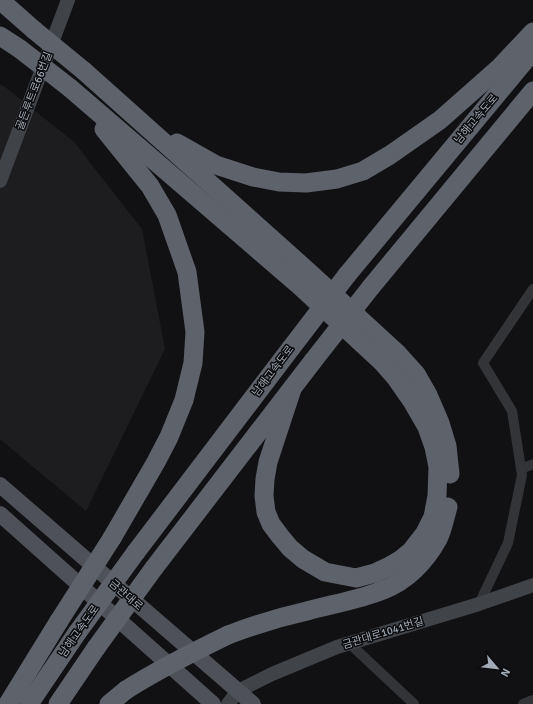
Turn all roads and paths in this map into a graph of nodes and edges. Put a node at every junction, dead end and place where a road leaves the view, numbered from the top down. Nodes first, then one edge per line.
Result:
1 (0, 0) edge
2 (68, 0) edge
3 (533, 32) edge
4 (0, 36) edge
5 (533, 51) edge
6 (84, 71) junction
7 (70, 88) junction
8 (533, 91) edge
9 (0, 181) edge
10 (531, 296) edge
11 (292, 389) junction
12 (533, 464) edge
13 (521, 469) junction
14 (0, 485) edge
15 (0, 514) edge
16 (533, 585) edge
17 (479, 604) junction
18 (349, 643) junction
19 (238, 691) junction
20 (533, 700) edge
21 (8, 704) edge
22 (29, 704) edge
23 (58, 704) edge
24 (109, 704) edge
25 (213, 704) edge
26 (228, 704) edge
27 (253, 704) edge
28 (414, 704) edge
29 (523, 704) edge

1 - 6 highway, bridge
2 - 9 street, 골든루트로66번길
3 - 6 highway
4 - 7 highway, bridge
5 - 22 highway, 남해고속도로, bridge
6 - 24 highway, bridge
7 - 11 highway
7 - 21 highway, bridge
8 - 11 highway, bridge
10 - 13 street
11 - 23 highway, bridge
12 - 13 street
13 - 17 street
14 - 19 main road, 금관대로
15 - 25 main road, 금관대로
16 - 17 street, 금관대로1041번길
17 - 18 street, 금관대로1041번길
18 - 19 street, 금관대로1041번길
18 - 28 street
19 - 26 street
19 - 27 main road, 금관대로
20 - 29 street

